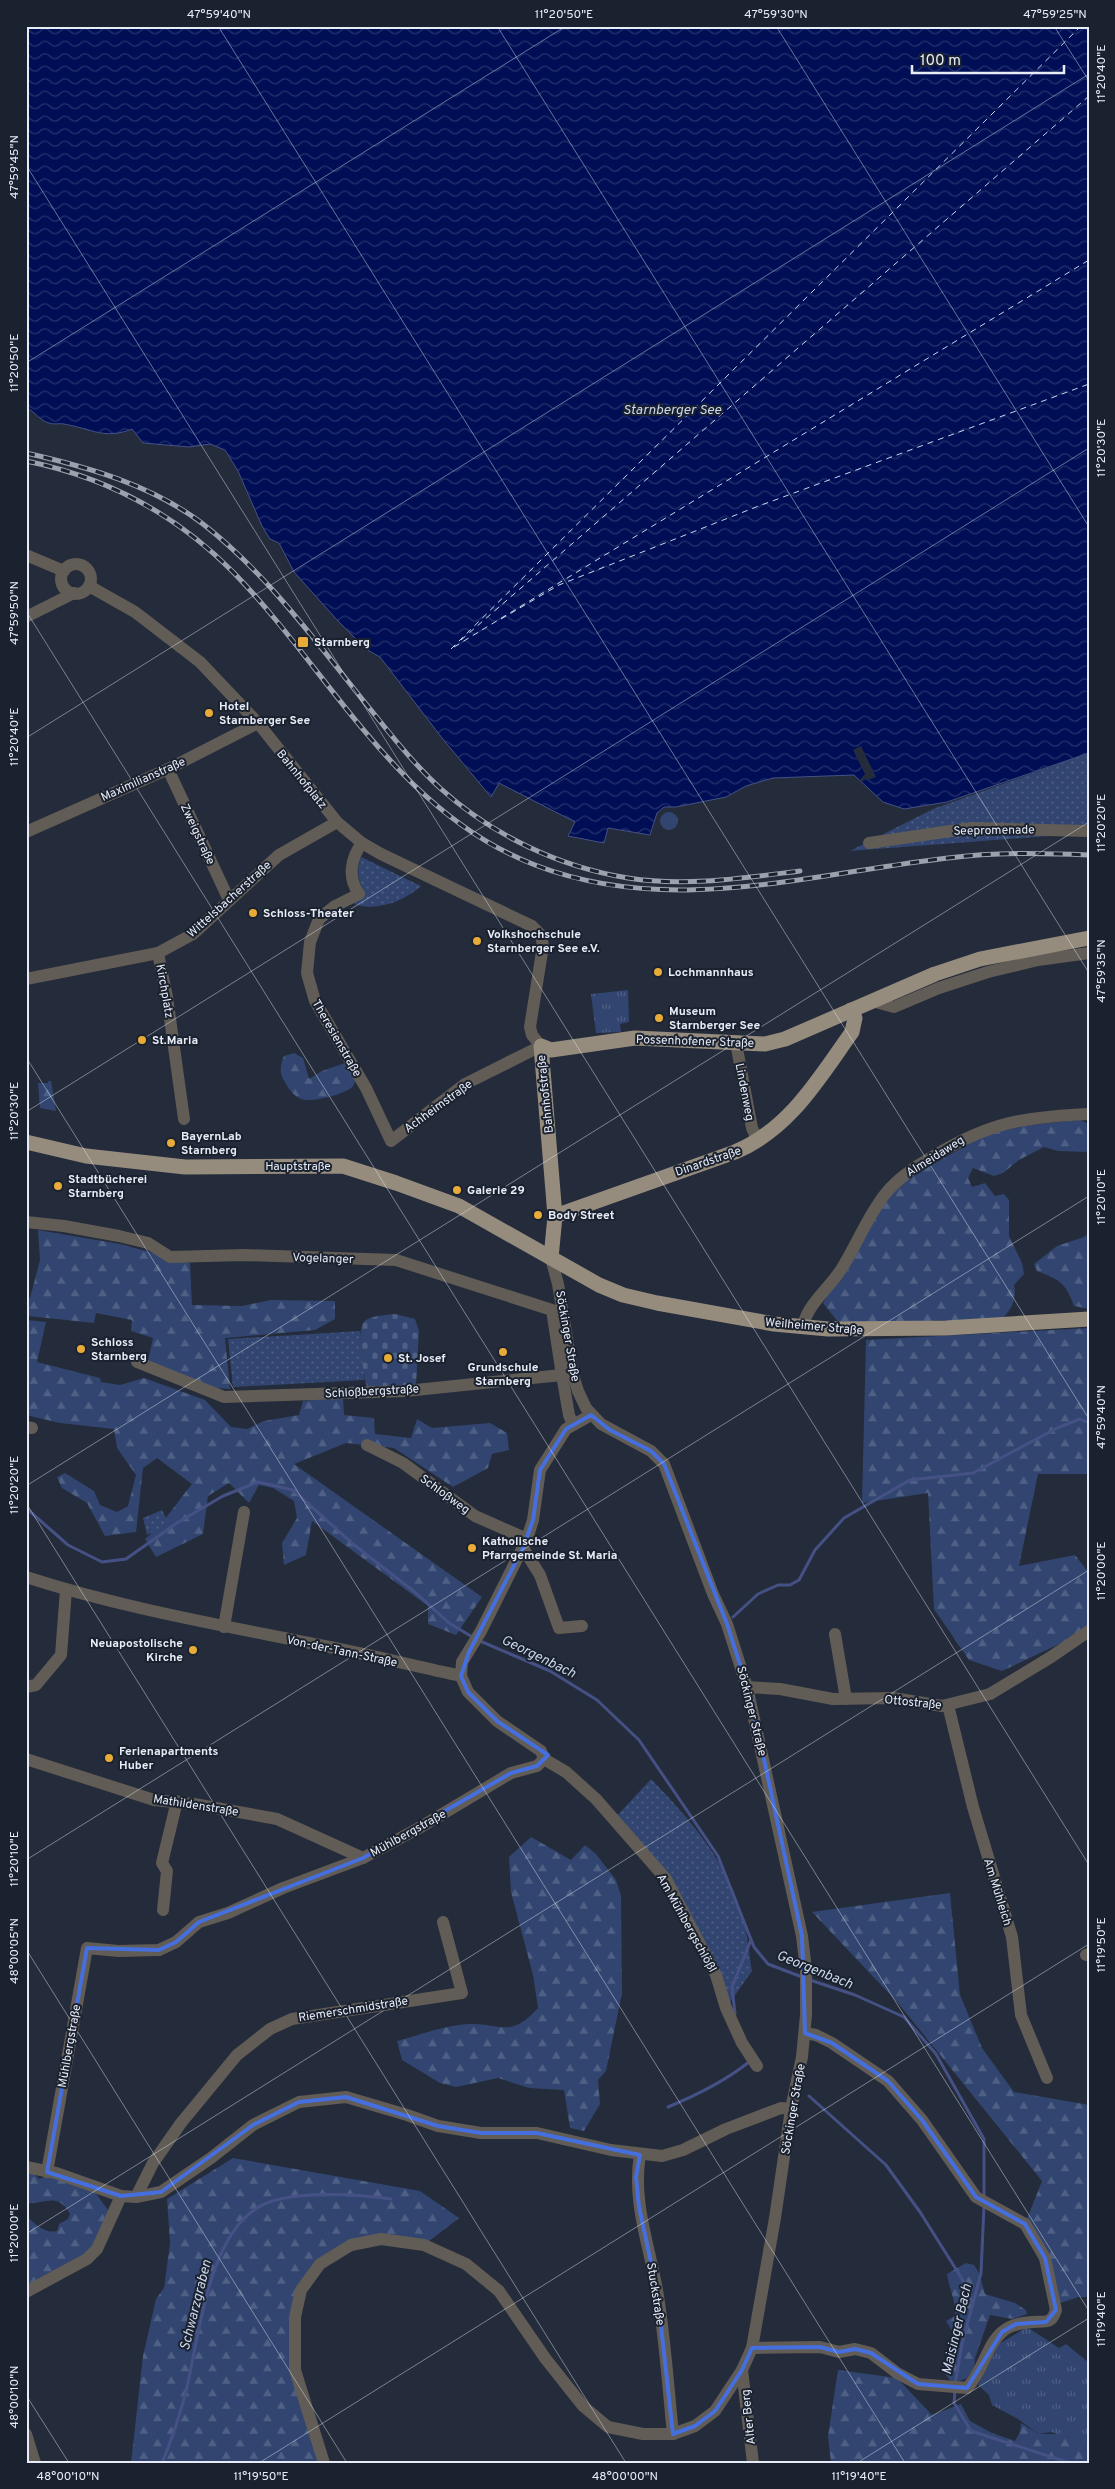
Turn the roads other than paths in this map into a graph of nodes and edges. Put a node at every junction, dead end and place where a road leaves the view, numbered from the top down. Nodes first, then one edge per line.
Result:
1 (26, 555) edge
2 (64, 571) junction
3 (89, 586) junction
4 (74, 593) junction
5 (26, 617) edge
6 (258, 723) junction
7 (168, 769) junction
8 (337, 822) junction
9 (1089, 831) edge
10 (26, 832) edge
11 (362, 843) junction
12 (870, 843) dead end
13 (229, 900) junction
14 (541, 935) joint
15 (1089, 938) edge
16 (158, 952) junction
17 (1089, 953) edge
18 (26, 979) edge
19 (872, 1001) junction
20 (851, 1010) junction
21 (736, 1043) junction
22 (540, 1046) junction
23 (1089, 1114) edge
24 (184, 1119) dead end
25 (758, 1140) junction
26 (391, 1141) joint
27 (26, 1142) edge
28 (555, 1216) junction
29 (26, 1222) edge
30 (551, 1258) junction
31 (1089, 1319) edge
32 (803, 1327) junction
33 (137, 1362) dead end
34 (562, 1375) junction
35 (591, 1415) junction
36 (572, 1425) junction
37 (367, 1445) dead end
38 (244, 1512) dead end
39 (525, 1544) junction
40 (26, 1577) edge
41 (66, 1590) junction
42 (582, 1626) dead end
43 (224, 1627) junction
44 (1089, 1631) edge
45 (835, 1634) dead end
46 (461, 1676) junction
47 (26, 1687) edge
48 (748, 1687) junction
49 (846, 1699) junction
50 (948, 1705) junction
51 (26, 1759) edge
52 (544, 1759) junction
53 (177, 1801) junction
54 (363, 1858) junction
55 (163, 1910) dead end
56 (443, 1922) dead end
57 (805, 2032) junction
58 (757, 2066) dead end
59 (1047, 2078) dead end
60 (791, 2109) junction
61 (640, 2155) junction
62 (26, 2167) edge
63 (47, 2172) junction
64 (121, 2196) junction
65 (136, 2197) junction
66 (26, 2292) edge
67 (752, 2348) junction
68 (742, 2370) junction
69 (26, 2434) edge
70 (673, 2434) junction
71 (35, 2463) edge
72 (324, 2463) edge
73 (753, 2463) edge

1 - 2 street
2 - 3 street
2 - 4 street
3 - 4 street
3 - 6 street, Bahnhofplatz
4 - 5 street
6 - 7 street, Maximilianstraße
6 - 8 street, Bahnhofplatz
7 - 10 street, Maximilianstraße
7 - 13 street, Zweigstraße
8 - 11 street, Bahnhofplatz
8 - 13 street, Wittelsbacherstraße
9 - 12 street, Seepromenade
11 - 14 street, Bahnhofplatz
11 - 26 street, Theresienstraße
13 - 16 street, Wittelsbacherstraße
14 - 22 street, Bahnhofstraße
15 - 19 main road, Possenhofener Straße
16 - 18 street, Wittelsbacherstraße
16 - 24 street, Kirchplatz
17 - 19 street
19 - 20 main road, Possenhofener Straße
20 - 21 main road, Possenhofener Straße
20 - 25 main road, Dinardstraße
21 - 22 main road, Possenhofener Straße
21 - 25 street, Lindenweg
22 - 26 street, Achheimstraße
22 - 28 main road, Bahnhofstraße
23 - 32 street, Almeidaweg
25 - 28 main road, Dinardstraße
27 - 30 main road, Hauptstraße
28 - 30 main road, Bahnhofstraße
29 - 34 street, Vogelanger
30 - 32 main road, Weilheimer Straße
30 - 35 street, Söckinger Straße
31 - 32 main road, Weilheimer Straße
33 - 34 street, Schloßbergstraße
34 - 36 street
35 - 36 street
35 - 48 street, Söckinger Straße
36 - 39 street
37 - 39 street, Schloßweg
38 - 43 street
39 - 42 street
39 - 46 street
40 - 41 street, Von-der-Tann-Straße
41 - 43 street, Von-der-Tann-Straße
41 - 47 street
43 - 46 street, Von-der-Tann-Straße
44 - 50 street, Ottostraße
45 - 49 street
46 - 52 street
48 - 49 street, Ottostraße
48 - 57 street, Söckinger Straße
49 - 50 street, Ottostraße
50 - 59 street, Am Mühleich
51 - 53 street, Mathildenstraße
52 - 54 street, Mühlbergstraße
52 - 58 street, Am Mühlbergschlößl
53 - 54 street, Mathildenstraße
53 - 55 street
54 - 63 street, Mühlbergstraße
56 - 65 street, Riemerschmidstraße
57 - 60 street, Söckinger Straße
57 - 67 street
60 - 61 street
60 - 67 street, Söckinger Straße
61 - 65 street
61 - 70 street, Stuckstraße
62 - 63 street
63 - 64 street
64 - 65 street
64 - 66 street
67 - 68 street, Söckinger Straße
68 - 70 street, Söckinger Straße
68 - 73 street, Alter Berg
69 - 71 street
70 - 72 street, Söckinger Straße

